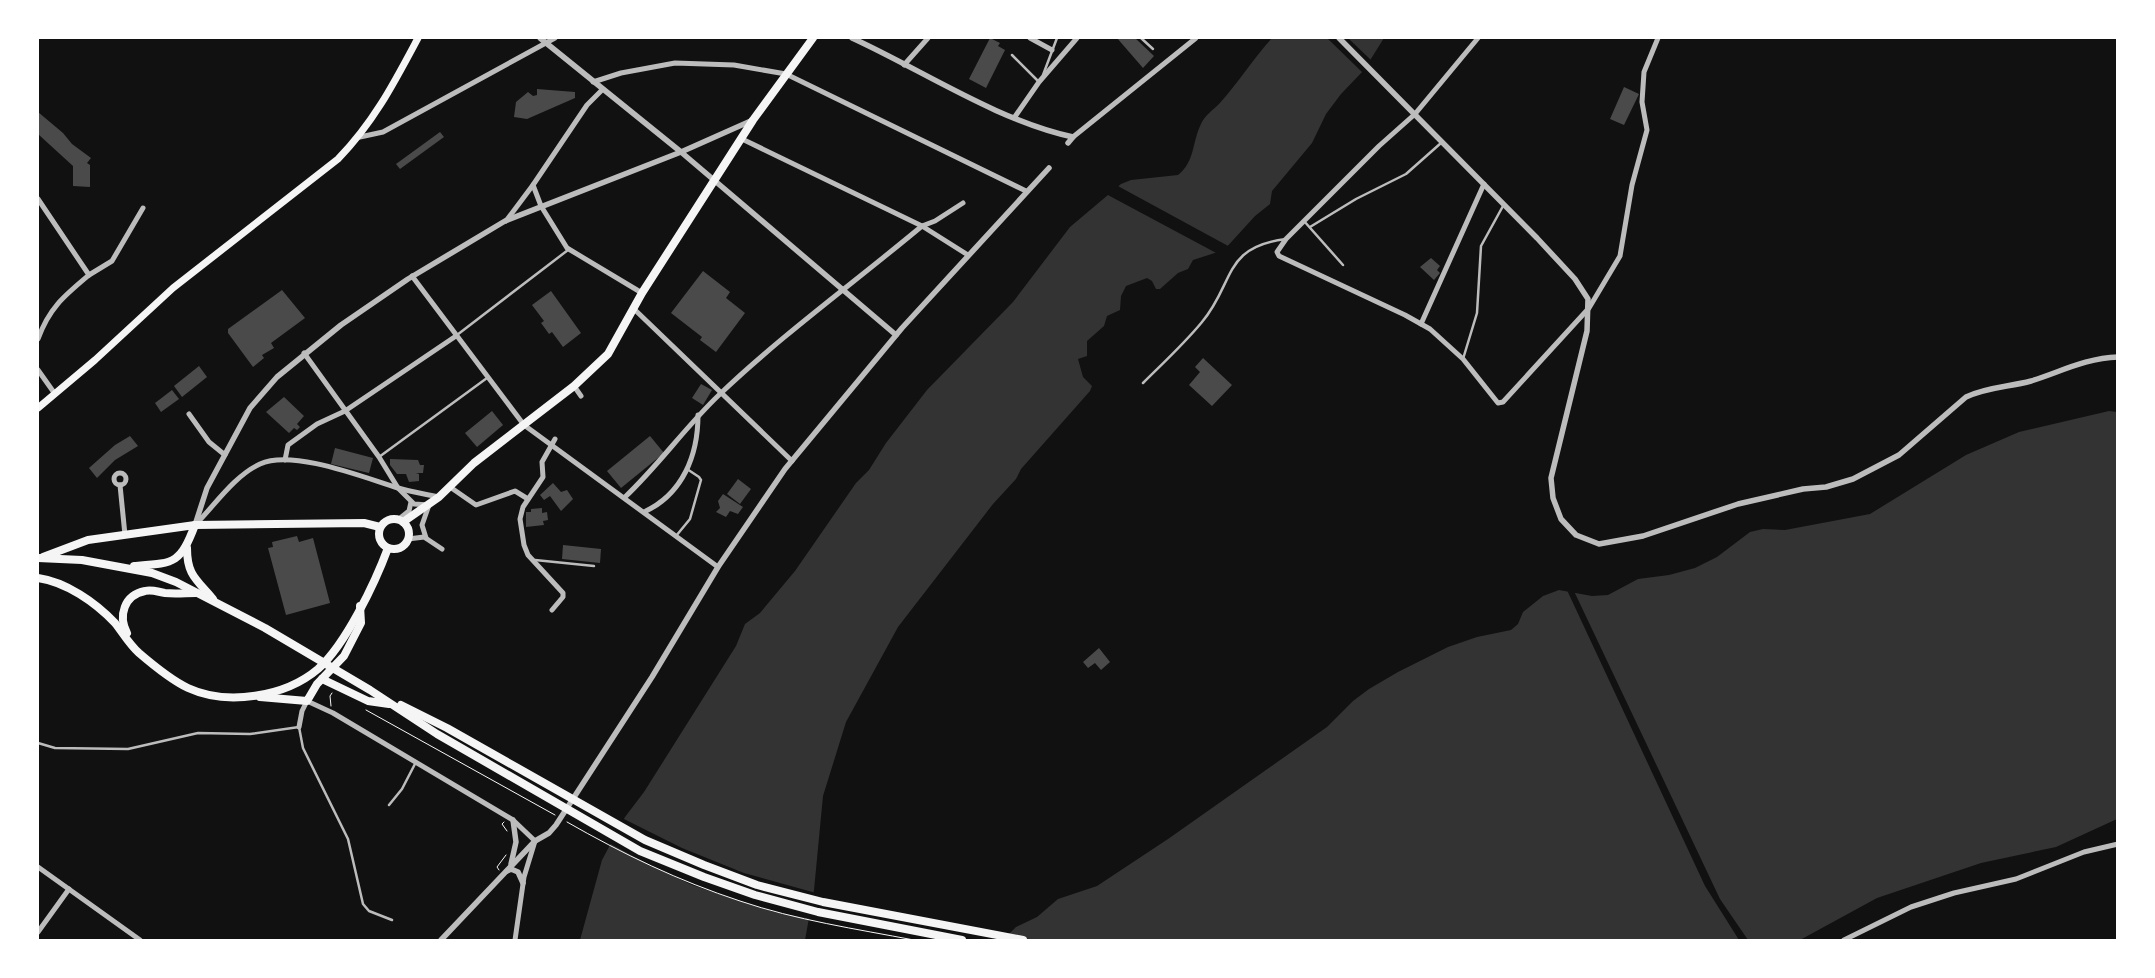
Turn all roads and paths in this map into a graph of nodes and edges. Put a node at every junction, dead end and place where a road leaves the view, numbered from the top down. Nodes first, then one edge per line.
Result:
1 (418, 38) edge
2 (555, 38) edge
3 (813, 38) edge
4 (852, 38) edge
5 (928, 38) edge
6 (1030, 38) edge
7 (1057, 38) edge
8 (1077, 38) edge
9 (1141, 38) edge
10 (1196, 38) edge
11 (1339, 38) edge
12 (1478, 38) edge
13 (1658, 38) edge
14 (542, 40) edge
15 (1153, 49) dead end
16 (1052, 50) junction
17 (1012, 55) dead end
18 (904, 65) junction
19 (786, 74) junction
20 (1040, 80) junction
21 (593, 82) junction
22 (602, 90) junction
23 (1415, 114) junction
24 (1014, 118) junction
25 (753, 120) junction
26 (360, 137) junction
27 (742, 139) junction
28 (1070, 140) joint
29 (1443, 142) junction
30 (681, 152) junction
31 (1049, 168) dead end
32 (715, 182) junction
33 (1484, 184) junction
34 (533, 185) junction
35 (1026, 192) junction
36 (38, 199) edge
37 (964, 203) dead end
38 (1504, 204) junction
39 (541, 206) junction
40 (143, 208) dead end
41 (1304, 220) junction
42 (505, 221) junction
43 (922, 226) junction
44 (1310, 227) junction
45 (1286, 239) junction
46 (570, 249) junction
47 (968, 255) junction
48 (1343, 265) dead end
49 (89, 275) junction
50 (412, 276) junction
51 (844, 290) junction
52 (642, 293) junction
53 (633, 308) junction
54 (1589, 308) junction
55 (1421, 324) junction
56 (896, 335) junction
57 (456, 336) junction
58 (38, 339) edge
59 (304, 353) junction
60 (2118, 357) edge
61 (1463, 359) junction
62 (38, 370) edge
63 (487, 378) junction
64 (1143, 383) dead end
65 (574, 386) junction
66 (55, 394) junction
67 (720, 394) junction
68 (581, 396) dead end
69 (38, 408) edge
70 (346, 411) junction
71 (189, 414) dead end
72 (698, 415) junction
73 (524, 425) junction
74 (554, 442) junction
75 (225, 455) junction
76 (379, 457) junction
77 (285, 460) junction
78 (792, 461) junction
79 (688, 469) junction
80 (120, 485) dead end
81 (450, 487) junction
82 (398, 488) junction
83 (440, 497) junction
84 (625, 497) junction
85 (528, 499) junction
86 (411, 502) junction
87 (429, 505) junction
88 (644, 512) junction
89 (401, 521) junction
90 (195, 525) junction
91 (380, 527) junction
92 (125, 535) junction
93 (408, 536) junction
94 (676, 536) junction
95 (426, 538) junction
96 (186, 548) junction
97 (388, 548) junction
98 (442, 549) dead end
99 (38, 558) edge
100 (531, 560) junction
101 (594, 566) dead end
102 (124, 567) junction
103 (718, 567) junction
104 (39, 578) edge
105 (197, 593) junction
106 (216, 602) junction
107 (360, 606) junction
108 (552, 610) dead end
109 (151, 662) junction
110 (322, 679) junction
111 (370, 690) junction
112 (336, 692) dead end
113 (252, 696) junction
114 (307, 702) junction
115 (392, 705) junction
116 (366, 709) dead end
117 (333, 713) junction
118 (299, 727) junction
119 (38, 743) edge
120 (416, 762) junction
121 (389, 805) dead end
122 (546, 810) dead end
123 (511, 818) junction
124 (502, 824) dead end
125 (508, 835) dead end
126 (535, 842) junction
127 (2118, 844) edge
128 (507, 851) dead end
129 (38, 867) edge
130 (506, 871) junction
131 (523, 883) junction
132 (69, 889) junction
133 (392, 920) dead end
134 (38, 932) edge
135 (898, 937) dead end
136 (140, 940) edge
137 (441, 940) edge
138 (515, 940) edge
139 (914, 940) edge
140 (962, 940) edge
141 (1023, 940) edge
142 (1844, 940) edge

1 - 26 main road
2 - 14 street
3 - 19 main road
4 - 18 street
5 - 18 street
6 - 16 street
7 - 16 lane
8 - 20 street
9 - 15 lane
10 - 28 street
11 - 23 street
12 - 23 street
13 - 54 street
14 - 21 street
14 - 26 street
16 - 20 lane
17 - 20 lane
18 - 24 street
19 - 21 street
19 - 25 main road
19 - 35 street
20 - 24 street
21 - 22 street
22 - 30 street
22 - 34 street
23 - 29 street
23 - 41 street
24 - 28 street
25 - 27 main road
25 - 30 street
26 - 66 main road
27 - 32 main road
27 - 43 street
29 - 33 street
29 - 44 lane
30 - 32 street
30 - 39 street
31 - 35 street
32 - 51 street
32 - 52 main road
33 - 38 street
33 - 55 street
34 - 39 street
34 - 42 street
35 - 47 street
36 - 49 street
37 - 43 street
38 - 54 street
38 - 61 lane
39 - 42 street
39 - 46 street
40 - 49 street
41 - 44 lane
41 - 45 street
42 - 50 street
43 - 47 street
43 - 51 street
44 - 48 lane
45 - 55 street
45 - 64 lane
46 - 52 street
46 - 57 lane
47 - 56 street
49 - 58 street
50 - 57 street
50 - 59 street
51 - 56 street
51 - 67 street
52 - 53 main road
53 - 65 main road
53 - 67 street
54 - 60 street
54 - 61 street
55 - 61 street
56 - 78 street
57 - 63 street
57 - 70 street
59 - 70 street
59 - 75 street
62 - 66 street
63 - 73 street
63 - 76 lane
65 - 68 street
65 - 73 main road
66 - 69 main road
67 - 72 street
67 - 78 street
70 - 76 street
70 - 77 street
71 - 75 street
72 - 79 street
72 - 84 street
73 - 74 street
73 - 81 main road
74 - 84 street
74 - 85 street
75 - 90 street
76 - 82 street
77 - 82 street
77 - 90 street
78 - 103 street
79 - 88 street
79 - 94 lane
80 - 92 street
81 - 83 main road
81 - 85 street
82 - 83 street
82 - 86 street
83 - 87 main road
84 - 88 street
85 - 100 street
86 - 87 street
86 - 89 street
87 - 89 main road
87 - 93 main road
87 - 95 street
88 - 94 street
89 - 91 main road
89 - 93 main road
90 - 91 main road
90 - 92 main road
90 - 96 main road
91 - 97 main road
92 - 99 main road
93 - 95 street
93 - 97 main road
94 - 103 street
95 - 98 street
96 - 102 main road
96 - 106 main road
97 - 107 main road
99 - 102 main road
100 - 101 lane
100 - 108 street
102 - 105 main road
103 - 126 street
104 - 109 main road
105 - 106 main road
105 - 109 main road
106 - 111 main road
107 - 110 main road
107 - 113 main road
109 - 113 main road
110 - 114 main road
110 - 115 main road
111 - 115 main road
111 - 141 main road
112 - 117 path
113 - 114 main road
114 - 117 street
114 - 118 street
115 - 140 main road
116 - 122 path
117 - 120 street
118 - 119 lane
118 - 133 lane
120 - 121 lane
120 - 123 street
123 - 126 street
123 - 130 street
124 - 125 path
126 - 130 street
126 - 131 street
127 - 142 street
128 - 130 path
129 - 132 street
130 - 131 street
130 - 137 street
131 - 138 street
132 - 134 street
132 - 136 street
135 - 139 path

